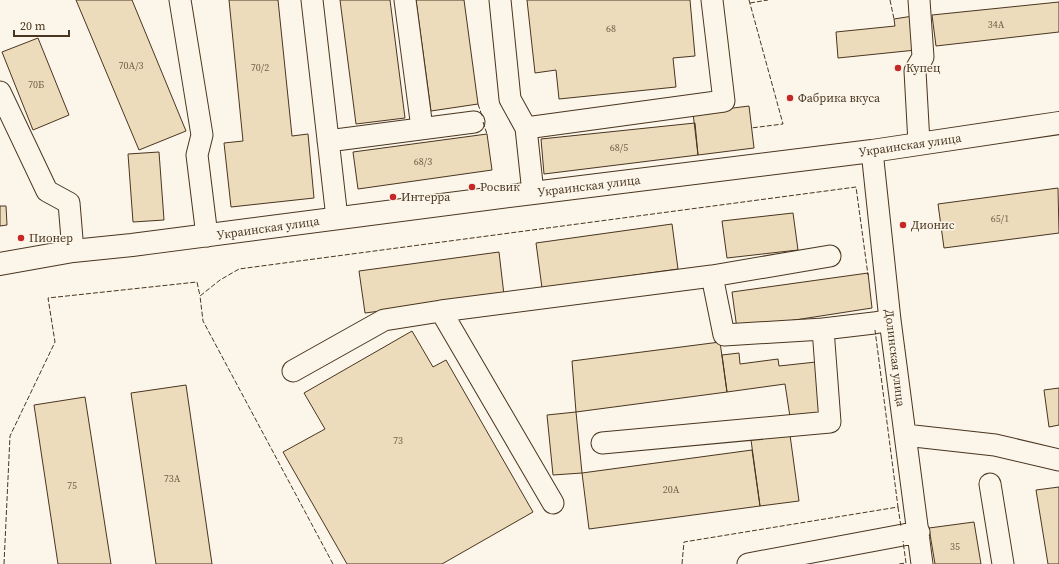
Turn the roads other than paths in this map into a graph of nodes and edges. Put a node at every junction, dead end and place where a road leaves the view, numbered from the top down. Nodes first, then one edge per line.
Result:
1 (180, 0) edge
2 (312, 0) edge
3 (405, 0) edge
4 (500, 0) edge
5 (712, 0) edge
6 (919, 0) edge
7 (0, 92) edge
8 (474, 122) dead end
9 (1059, 123) edge
10 (422, 128) junction
11 (526, 128) junction
12 (328, 141) junction
13 (919, 143) junction
14 (872, 151) junction
15 (533, 193) junction
16 (337, 218) junction
17 (207, 236) junction
18 (73, 251) junction
19 (830, 256) dead end
20 (0, 264) edge
21 (712, 276) junction
22 (441, 311) junction
23 (890, 320) junction
24 (823, 329) junction
25 (293, 371) dead end
26 (905, 435) junction
27 (602, 443) dead end
28 (1059, 460) edge
29 (990, 484) dead end
30 (552, 503) dead end
31 (918, 532) junction
32 (748, 564) edge
33 (922, 564) edge
34 (1003, 564) edge

1 - 17 street
2 - 12 street
3 - 10 street
4 - 11 street
5 - 11 street
6 - 13 street
7 - 18 street
8 - 10 street
9 - 13 main road, Украинская улица
10 - 12 street
11 - 15 street
12 - 16 street
13 - 14 main road, Украинская улица
14 - 15 main road, Украинская улица
14 - 23 street, Долинская улица
15 - 16 main road, Украинская улица
16 - 17 main road, Украинская улица
17 - 18 main road, Украинская улица
18 - 20 main road, Украинская улица
19 - 21 street
21 - 22 street
21 - 24 street
22 - 25 street
22 - 30 street
23 - 24 street
23 - 26 street, Долинская улица
24 - 27 street
26 - 28 street
26 - 31 street, Долинская улица
29 - 34 street
31 - 32 street
31 - 33 street, Долинская улица

